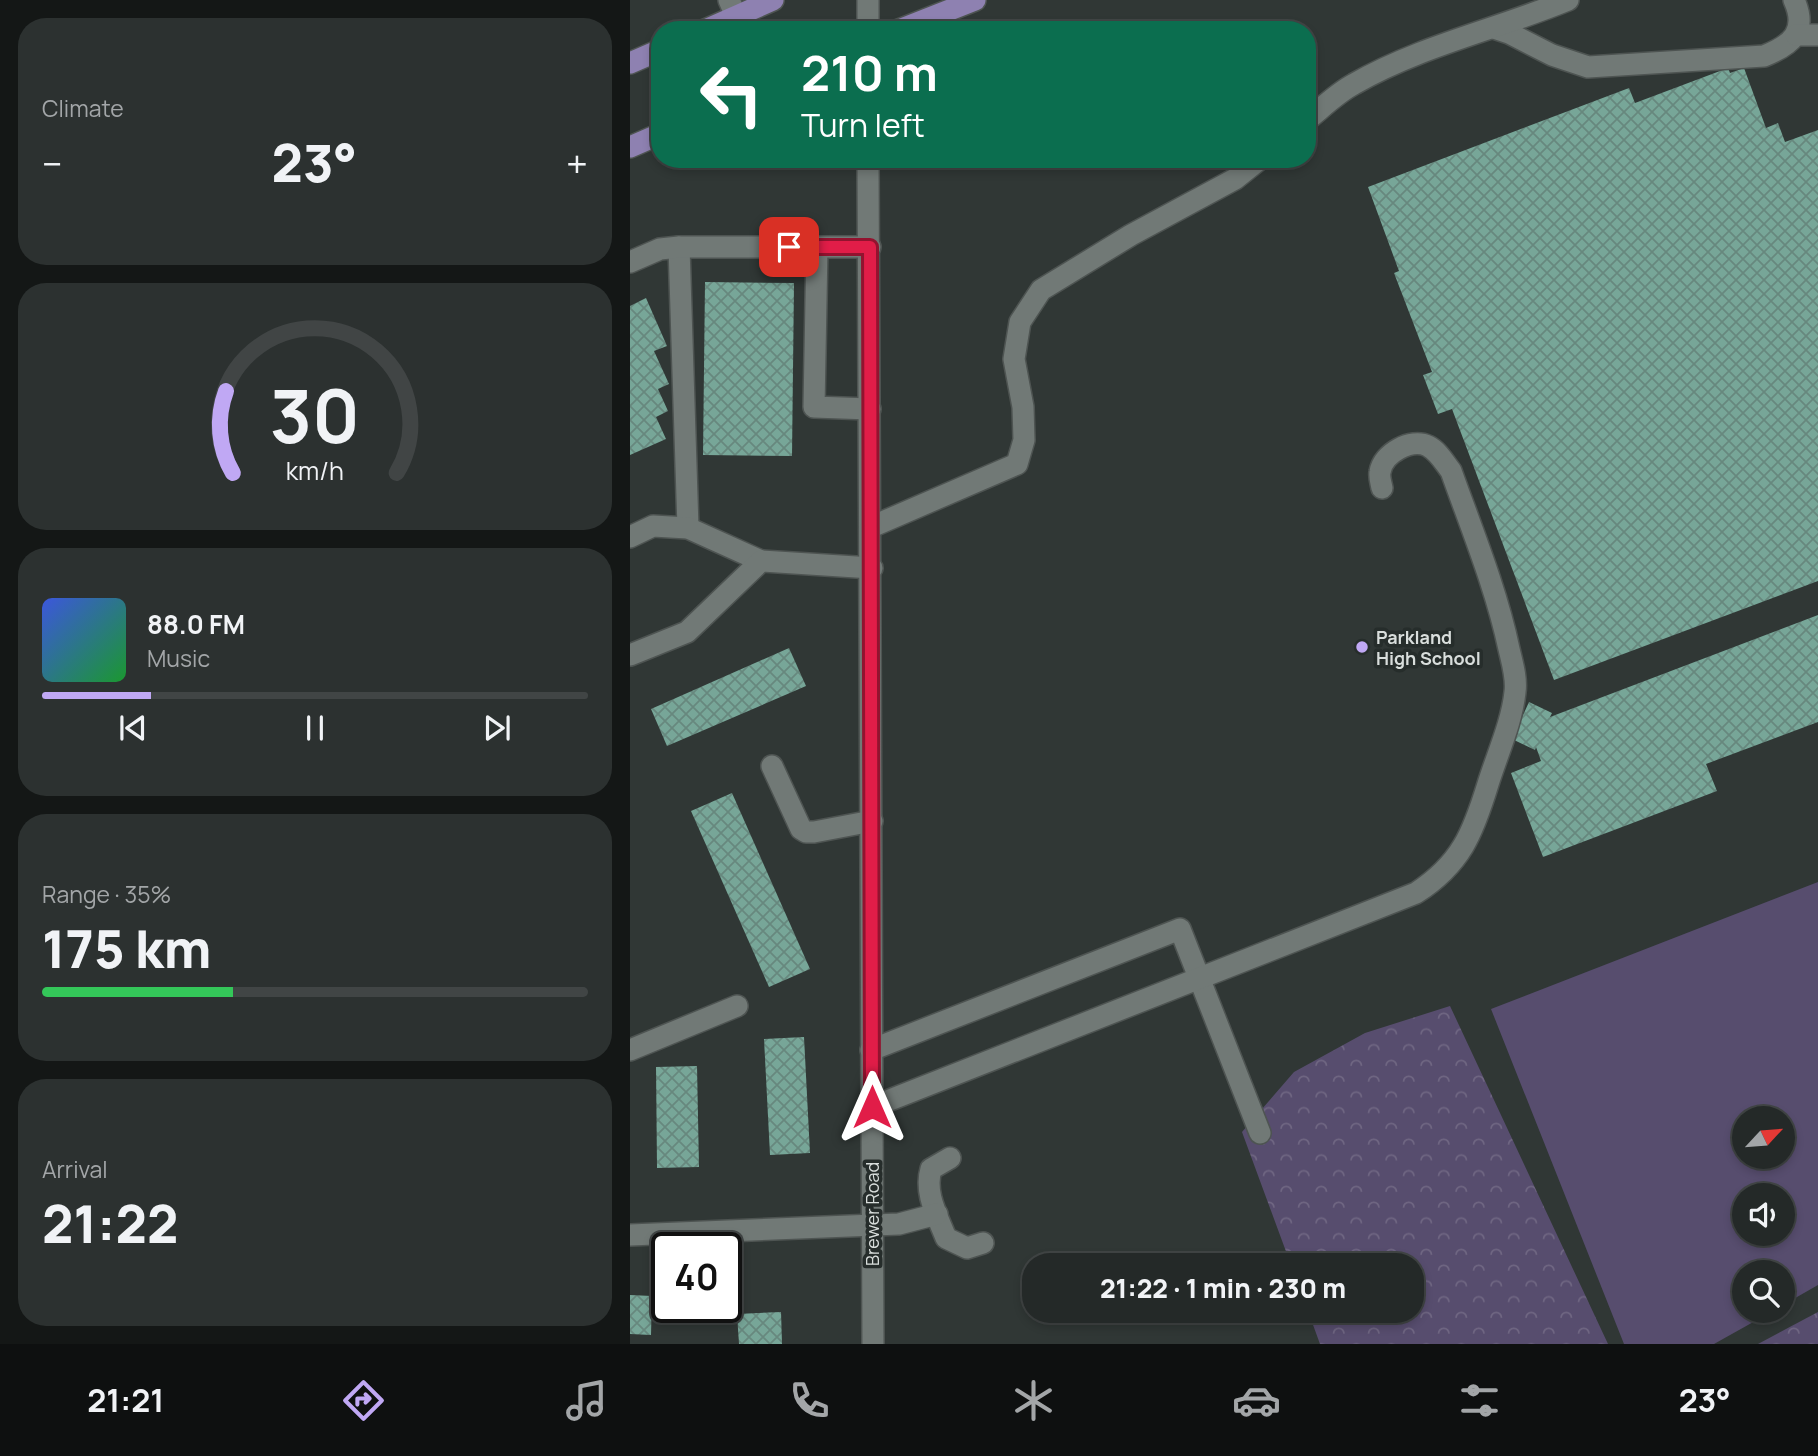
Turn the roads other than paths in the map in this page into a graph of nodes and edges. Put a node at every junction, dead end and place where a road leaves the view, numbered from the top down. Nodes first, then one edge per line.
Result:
1 (773, 0) edge
2 (868, 0) edge
3 (975, 0) edge
4 (1568, 0) edge
5 (1794, 0) edge
6 (733, 8) edge
7 (716, 21) edge
8 (869, 21) edge
9 (922, 21) edge
10 (1494, 28) junction
11 (1818, 34) edge
12 (1796, 35) junction
13 (651, 54) edge
14 (630, 63) edge
15 (1316, 113) edge
16 (651, 138) edge
17 (630, 147) edge
18 (868, 168) edge
19 (1248, 168) edge
20 (679, 247) junction
21 (817, 247) junction
22 (870, 247) junction
23 (630, 262) edge
24 (870, 409) junction
25 (1382, 488) dead end
26 (688, 527) junction
27 (871, 527) junction
28 (630, 537) edge
29 (761, 561) junction
30 (872, 568) junction
31 (630, 655) edge
32 (772, 766) dead end
33 (872, 821) junction
34 (1199, 978) junction
35 (737, 1006) dead end
36 (630, 1050) edge
37 (872, 1050) junction
38 (872, 1107) junction
39 (1260, 1133) dead end
40 (950, 1158) dead end
41 (937, 1214) junction
42 (872, 1225) junction
43 (630, 1235) edge
44 (983, 1243) dead end
45 (873, 1344) edge

1 - 6 main road
2 - 8 street
3 - 9 main road
4 - 10 street
5 - 12 street
6 - 7 main road
10 - 12 street
10 - 15 street
11 - 12 street
13 - 14 main road
16 - 17 main road
18 - 22 street, Brewer Road
19 - 27 street
20 - 21 street
20 - 23 street
20 - 26 street
21 - 22 street
21 - 24 street
22 - 24 street, Brewer Road
24 - 27 street, Brewer Road
25 - 34 street
26 - 28 street
26 - 29 street
27 - 30 street, Brewer Road
29 - 30 street
29 - 31 street
30 - 33 street, Brewer Road
32 - 33 street
33 - 37 street, Brewer Road
34 - 37 street
34 - 38 street
34 - 39 street
35 - 36 street
37 - 38 street, Brewer Road
38 - 42 street, Brewer Road
40 - 41 street
41 - 42 street
41 - 44 street
42 - 43 street
42 - 45 street, Brewer Road

